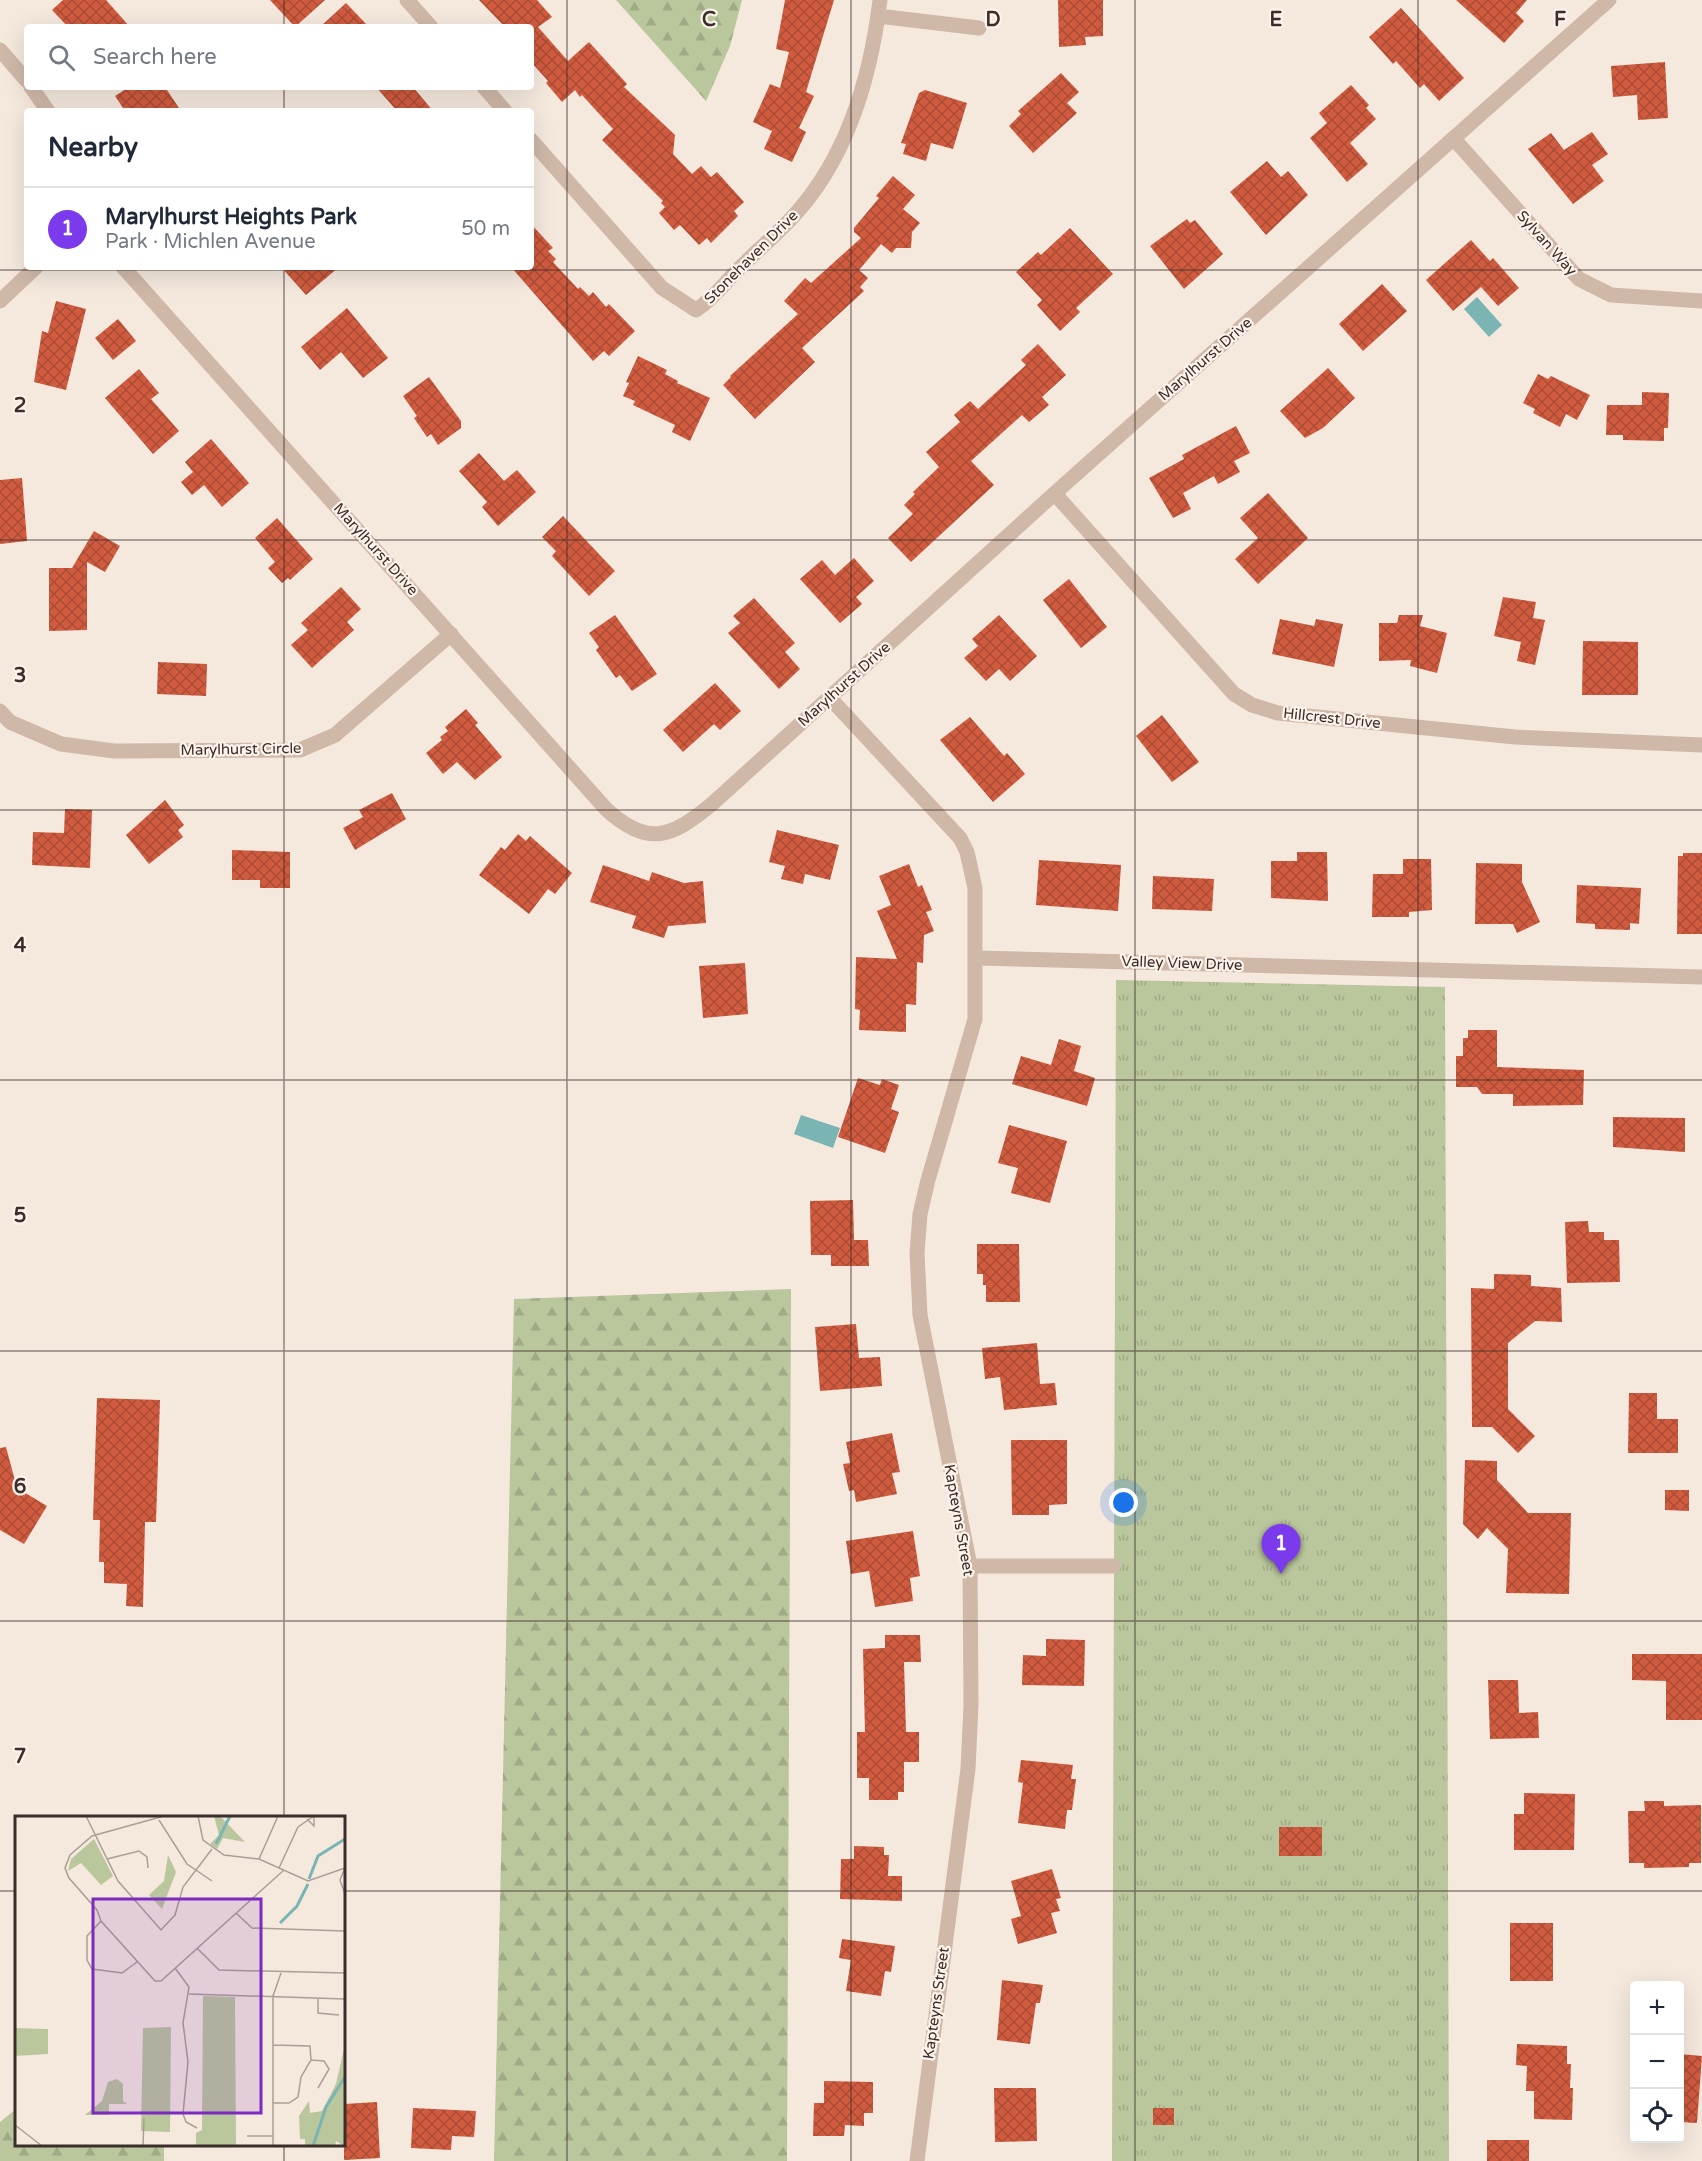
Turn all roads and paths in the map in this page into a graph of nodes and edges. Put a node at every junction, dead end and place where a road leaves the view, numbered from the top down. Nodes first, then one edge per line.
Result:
1 (407, 0) edge
2 (880, 0) edge
3 (1609, 0) edge
4 (878, 16) junction
5 (428, 24) edge
6 (978, 28) dead end
7 (0, 50) edge
8 (24, 78) edge
9 (34, 90) edge
10 (487, 90) edge
11 (46, 108) edge
12 (502, 108) edge
13 (1454, 139) junction
14 (534, 143) edge
15 (33, 270) edge
16 (126, 270) edge
17 (0, 301) edge
18 (1702, 301) edge
19 (1055, 494) junction
20 (451, 634) junction
21 (830, 697) junction
22 (0, 711) edge
23 (1702, 745) edge
24 (976, 958) junction
25 (1702, 977) edge
26 (970, 1566) junction
27 (1113, 1566) dead end
28 (917, 2161) edge

1 - 5 street
2 - 4 street, Stonehaven Drive
3 - 13 street, Marylhurst Drive
4 - 6 street
4 - 14 street, Stonehaven Drive
7 - 8 street
9 - 11 street
10 - 12 street
13 - 18 street, Sylvan Way
13 - 19 street, Marylhurst Drive
15 - 17 street
16 - 20 street, Marylhurst Drive
19 - 21 street, Marylhurst Drive
19 - 23 street, Hillcrest Drive
20 - 21 street, Marylhurst Drive
20 - 22 street, Marylhurst Circle
21 - 24 street
24 - 25 street, Valley View Drive
24 - 26 street, Kapteyns Street
26 - 27 street
26 - 28 street, Kapteyns Street

